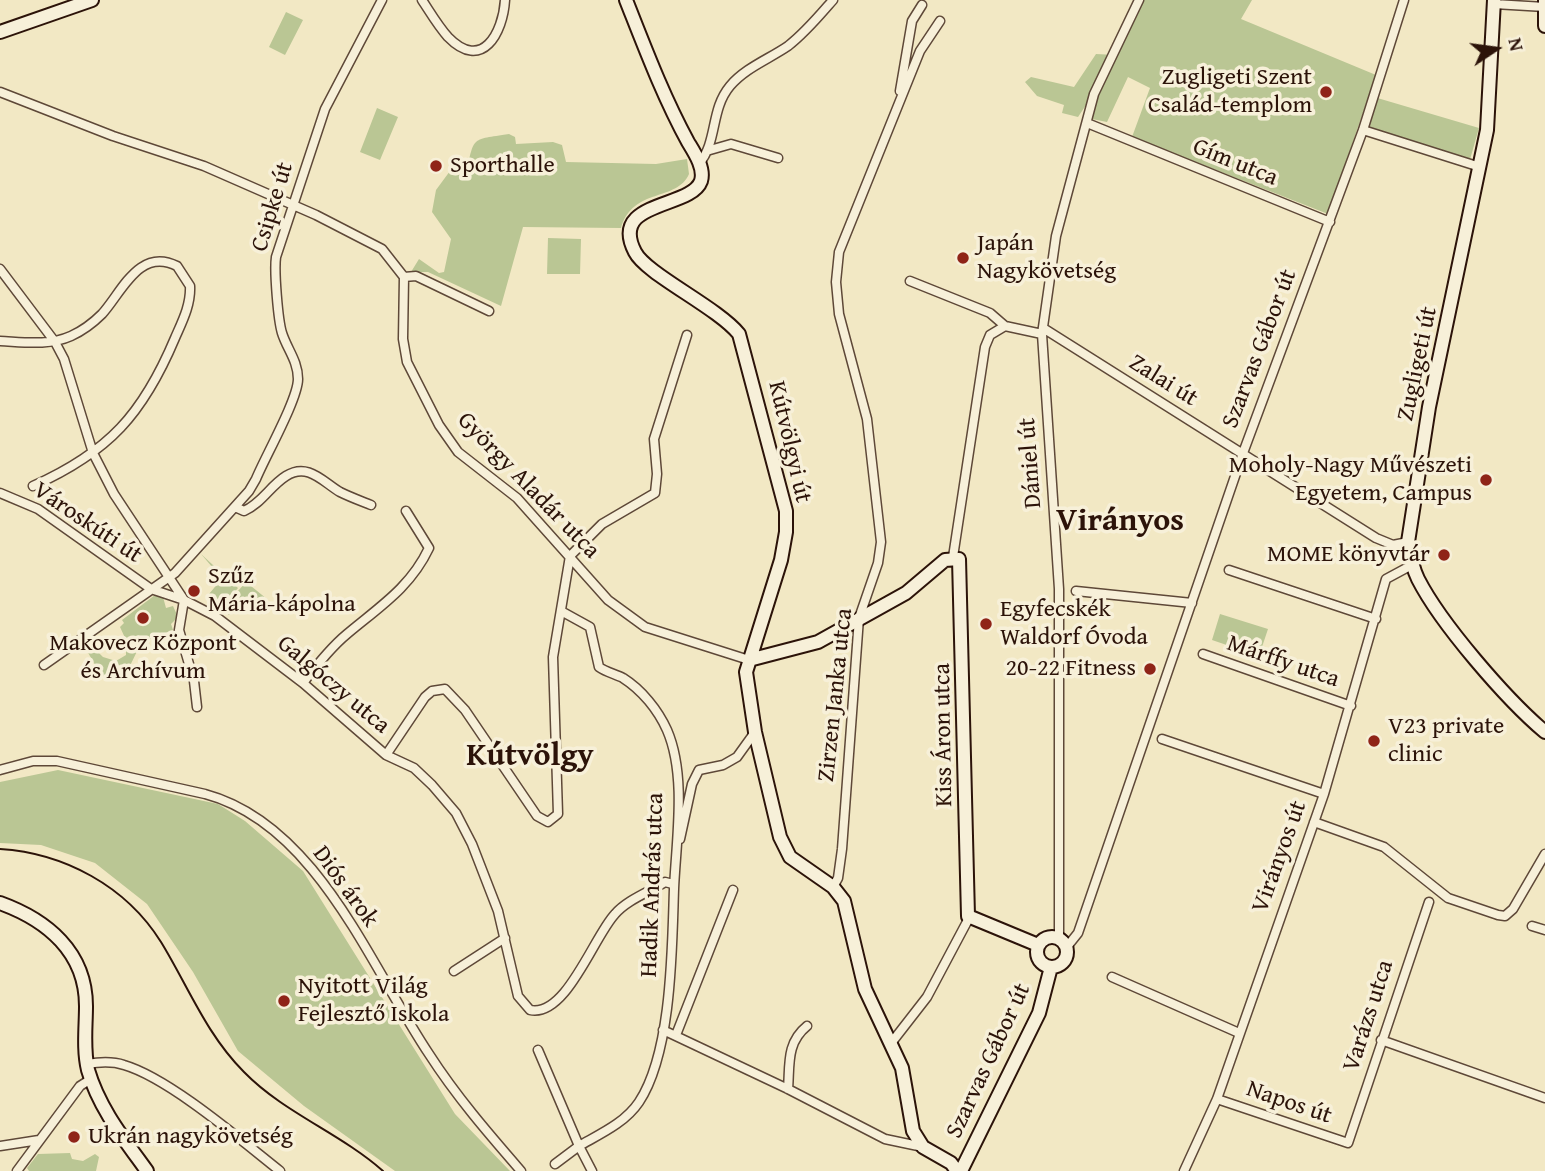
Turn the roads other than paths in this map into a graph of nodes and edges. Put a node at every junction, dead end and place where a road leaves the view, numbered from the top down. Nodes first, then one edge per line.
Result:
1 (92, 0) edge
2 (382, 0) edge
3 (422, 0) edge
4 (505, 0) edge
5 (626, 0) edge
6 (834, 0) edge
7 (1139, 0) edge
8 (1404, 0) edge
9 (1545, 0) edge
10 (1494, 2) edge
11 (922, 5) dead end
12 (1545, 7) edge
13 (940, 21) dead end
14 (1545, 26) edge
15 (0, 32) edge
16 (0, 92) edge
17 (898, 104) junction
18 (1087, 123) junction
19 (1363, 130) junction
20 (710, 150) junction
21 (778, 158) dead end
22 (699, 164) junction
23 (1480, 167) junction
24 (292, 205) junction
25 (1330, 222) junction
26 (0, 269) edge
27 (404, 277) junction
28 (910, 281) dead end
29 (489, 311) dead end
30 (1004, 326) junction
31 (1042, 331) junction
32 (687, 335) dead end
33 (0, 341) edge
34 (55, 342) junction
35 (93, 453) junction
36 (1243, 453) junction
37 (33, 486) dead end
38 (0, 493) edge
39 (371, 505) dead end
40 (235, 507) junction
41 (406, 511) dead end
42 (1408, 542) junction
43 (570, 556) junction
44 (953, 557) junction
45 (1412, 565) junction
46 (1230, 570) dead end
47 (169, 577) junction
48 (151, 589) junction
49 (1076, 591) dead end
50 (184, 600) junction
51 (1192, 603) junction
52 (561, 611) junction
53 (859, 618) junction
54 (1376, 619) junction
55 (1203, 654) dead end
56 (749, 660) junction
57 (44, 665) dead end
58 (303, 683) junction
59 (1351, 706) junction
60 (197, 707) dead end
61 (755, 732) junction
62 (1545, 732) edge
63 (1162, 739) dead end
64 (386, 755) junction
65 (0, 771) edge
66 (1324, 794) junction
67 (1314, 822) junction
68 (679, 841) junction
69 (1545, 854) edge
70 (1425, 882) junction
71 (833, 887) junction
72 (674, 888) junction
73 (733, 890) dead end
74 (1448, 898) junction
75 (1429, 902) junction
76 (0, 903) edge
77 (969, 918) junction
78 (1532, 926) dead end
79 (1545, 930) edge
80 (505, 938) junction
81 (1063, 944) junction
82 (1038, 945) junction
83 (1051, 967) junction
84 (454, 971) dead end
85 (1112, 977) dead end
86 (807, 1026) dead end
87 (663, 1030) junction
88 (1239, 1033) junction
89 (676, 1035) junction
90 (1381, 1040) junction
91 (892, 1042) junction
92 (538, 1050) dead end
93 (87, 1063) junction
94 (91, 1079) junction
95 (788, 1089) junction
96 (1545, 1098) edge
97 (1217, 1099) junction
98 (39, 1140) junction
99 (1348, 1143) joint
100 (583, 1144) junction
101 (0, 1146) edge
102 (923, 1147) junction
103 (555, 1164) dead end
104 (17, 1171) edge
105 (147, 1171) edge
106 (279, 1171) edge
107 (521, 1171) edge
108 (593, 1171) edge
109 (959, 1171) edge
110 (1184, 1171) edge

1 - 15 street
2 - 24 street, Csipke út
3 - 4 street
5 - 22 street
6 - 20 street
7 - 18 street, Dániel út
8 - 19 street, Szarvas Gábor út
9 - 12 street
10 - 12 street
10 - 23 street, Zugligeti út
11 - 17 street, Zirzen Janka utca
12 - 14 street
13 - 17 street, Zirzen Janka utca
16 - 24 street
17 - 53 street, Zirzen Janka utca
18 - 25 street, Gím utca
18 - 31 street, Dániel út
19 - 23 street
19 - 25 street, Szarvas Gábor út
20 - 21 street
20 - 22 street
22 - 56 street, Kútvölgyi út
23 - 42 street, Zugligeti út
24 - 27 street
24 - 40 street, Csipke út
25 - 36 street, Szarvas Gábor út
26 - 34 street
27 - 29 street
27 - 43 street, György Aladár utca
28 - 30 street, Zalai út
30 - 31 street, Zalai út
30 - 44 street
31 - 36 street, Zalai út
31 - 81 street, Dániel út
32 - 43 street
33 - 34 street
34 - 35 street
34 - 35 street
35 - 37 street
35 - 47 street
36 - 42 street, Zalai út
36 - 51 street, Szarvas Gábor út
38 - 48 street, Városkúti út
39 - 40 street, Csipke út
40 - 47 street, Csipke út
41 - 58 street
42 - 45 street, Zugligeti út
43 - 52 street, Galgóczy utca
43 - 56 street, György Aladár utca
44 - 53 street
44 - 77 street, Kiss Áron utca
45 - 54 street, Virányos út
45 - 62 street, Zugligeti út
46 - 54 street
47 - 48 street, Csipke út
47 - 50 street
48 - 50 street, Városkúti út
48 - 57 street, Csipke út
49 - 51 street
50 - 58 street, Galgóczy utca
50 - 60 street
51 - 81 street, Szarvas Gábor út
52 - 64 street, Galgóczy utca
52 - 68 street, Hadik András utca
53 - 56 street
53 - 71 street, Zirzen Janka utca
54 - 59 street, Virányos út
55 - 59 street, Márffy utca
56 - 61 street, Kútvölgyi út
58 - 64 street, Galgóczy utca
59 - 66 street, Virányos út
61 - 68 street
61 - 71 street, Kútvölgyi út
63 - 66 street
64 - 80 street
65 - 107 street, Diós árok
66 - 67 street, Virányos út
67 - 70 street
67 - 88 street, Virányos út
68 - 72 street, Hadik András utca
69 - 74 street
70 - 74 street
70 - 75 street
71 - 91 street
72 - 80 street
72 - 87 street, Hadik András utca
73 - 89 street
74 - 75 street
75 - 90 street, Varázs utca
76 - 93 street
77 - 82 street
77 - 91 street
78 - 79 street
80 - 84 street
81 - 82 street
81 - 83 street
82 - 83 street
83 - 109 street, Szarvas Gábor út
85 - 88 street
86 - 95 street
87 - 89 street
87 - 100 street, Hadik András utca
88 - 97 street, Virányos út
89 - 95 street
90 - 96 street
90 - 99 street, Varázs utca
91 - 102 street
92 - 100 street
93 - 94 street
93 - 106 street
94 - 98 street
94 - 105 street
95 - 102 street
97 - 99 street, Napos út
97 - 110 street, Virányos út
98 - 101 street
98 - 104 street
100 - 103 street, Hadik András utca
100 - 108 street
102 - 109 street

